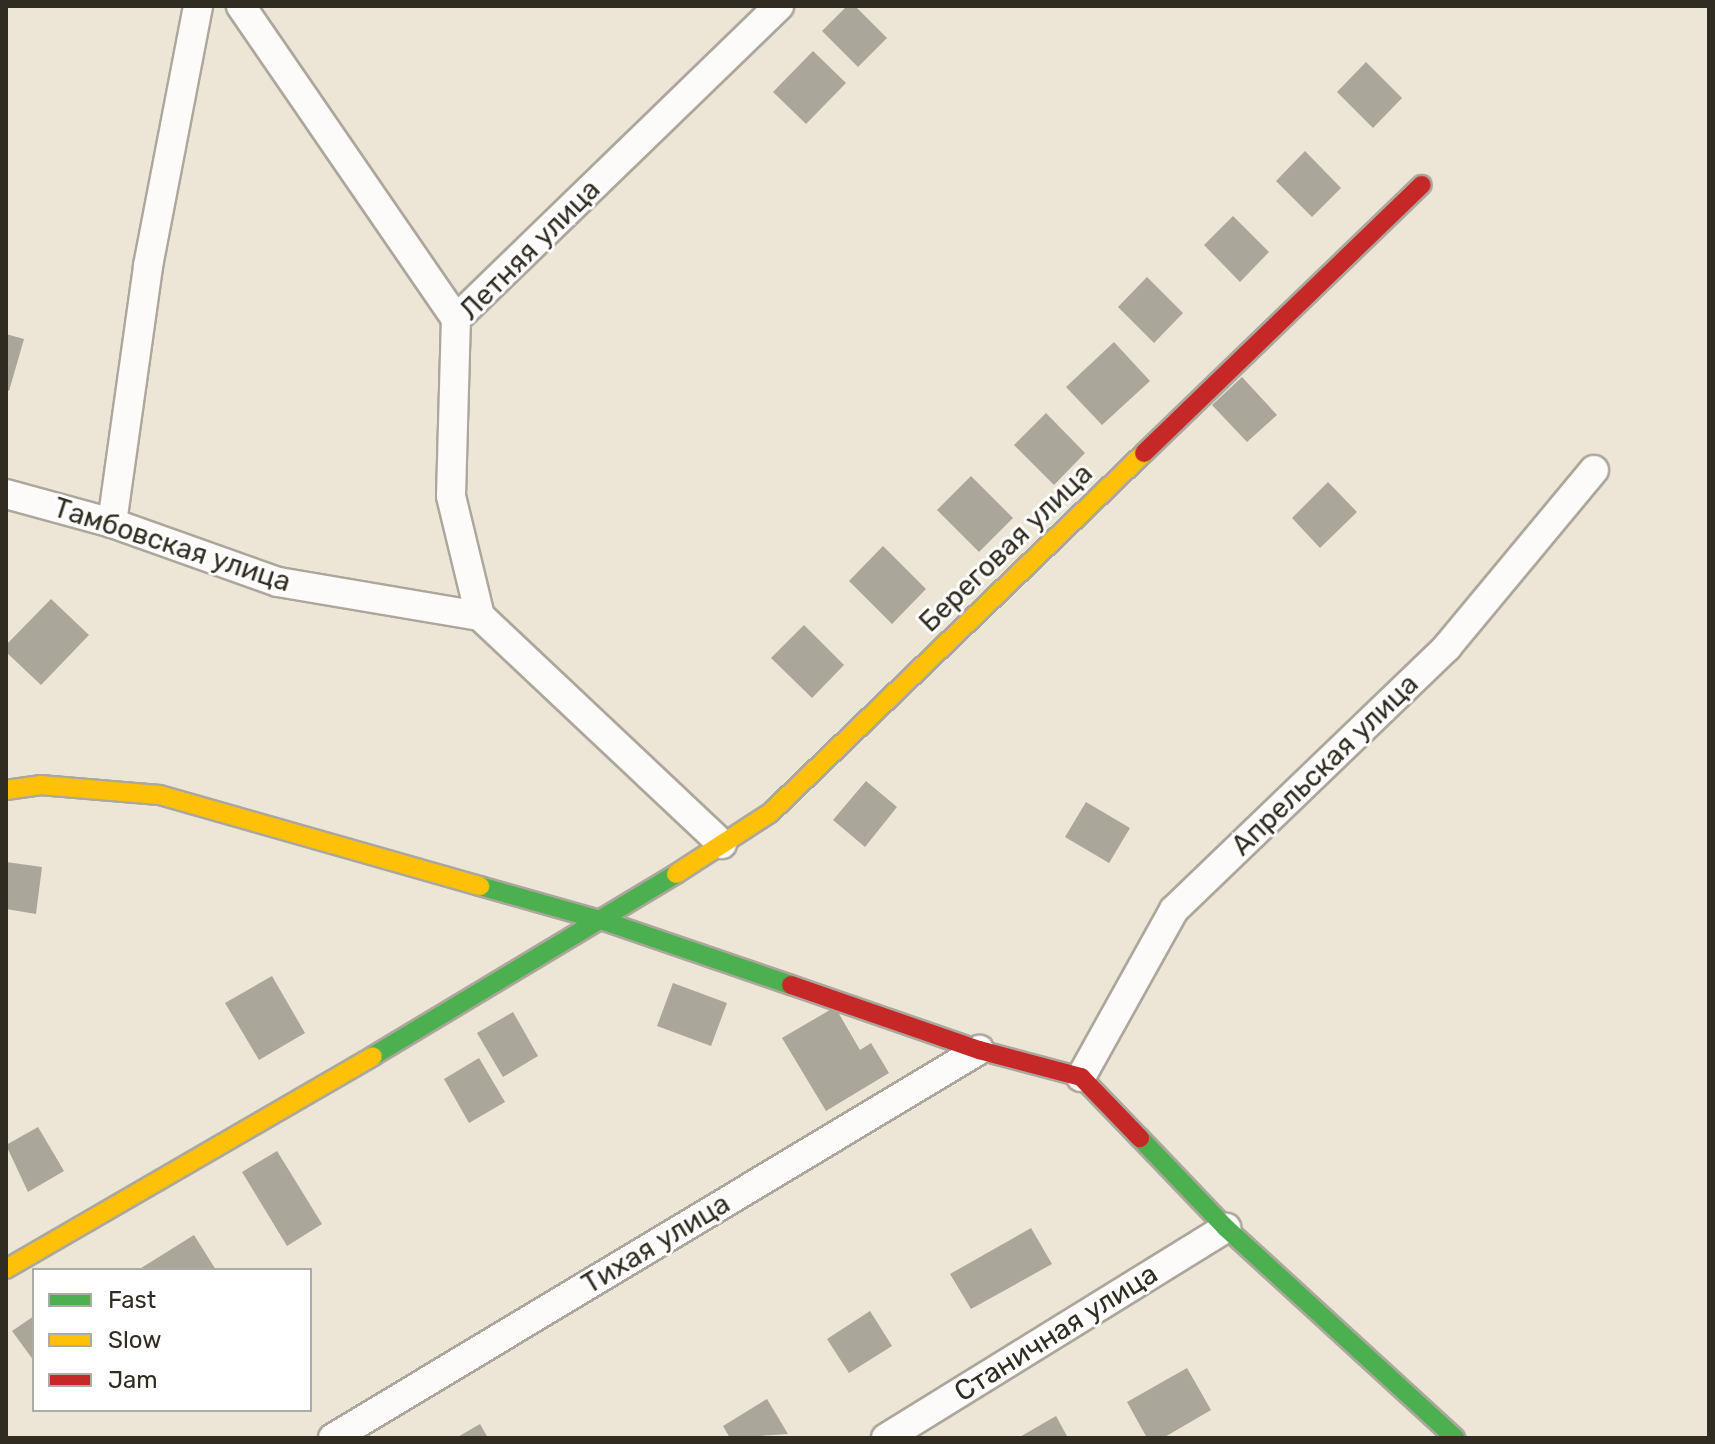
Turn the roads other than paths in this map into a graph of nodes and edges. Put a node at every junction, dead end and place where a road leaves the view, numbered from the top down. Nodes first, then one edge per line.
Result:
1 (198, 6) edge
2 (241, 6) edge
3 (779, 6) edge
4 (1422, 185) dead end
5 (456, 319) junction
6 (1594, 470) dead end
7 (6, 494) edge
8 (112, 523) junction
9 (480, 616) junction
10 (6, 790) edge
11 (722, 844) junction
12 (604, 921) junction
13 (979, 1050) junction
14 (1081, 1077) junction
15 (1226, 1228) junction
16 (6, 1269) edge
17 (333, 1438) edge
18 (886, 1438) edge
19 (1455, 1438) edge

1 - 8 street
2 - 5 street
3 - 5 street, Летняя улица
4 - 11 street, Береговая улица
5 - 9 street, Летняя улица
6 - 14 street, Апрельская улица
7 - 8 street, Тамбовская улица
8 - 9 street, Тамбовская улица
9 - 11 street
10 - 12 street
11 - 12 street, Береговая улица
12 - 13 street
12 - 16 street
13 - 14 street
13 - 17 street, Тихая улица
14 - 15 street
15 - 18 street, Станичная улица
15 - 19 street

